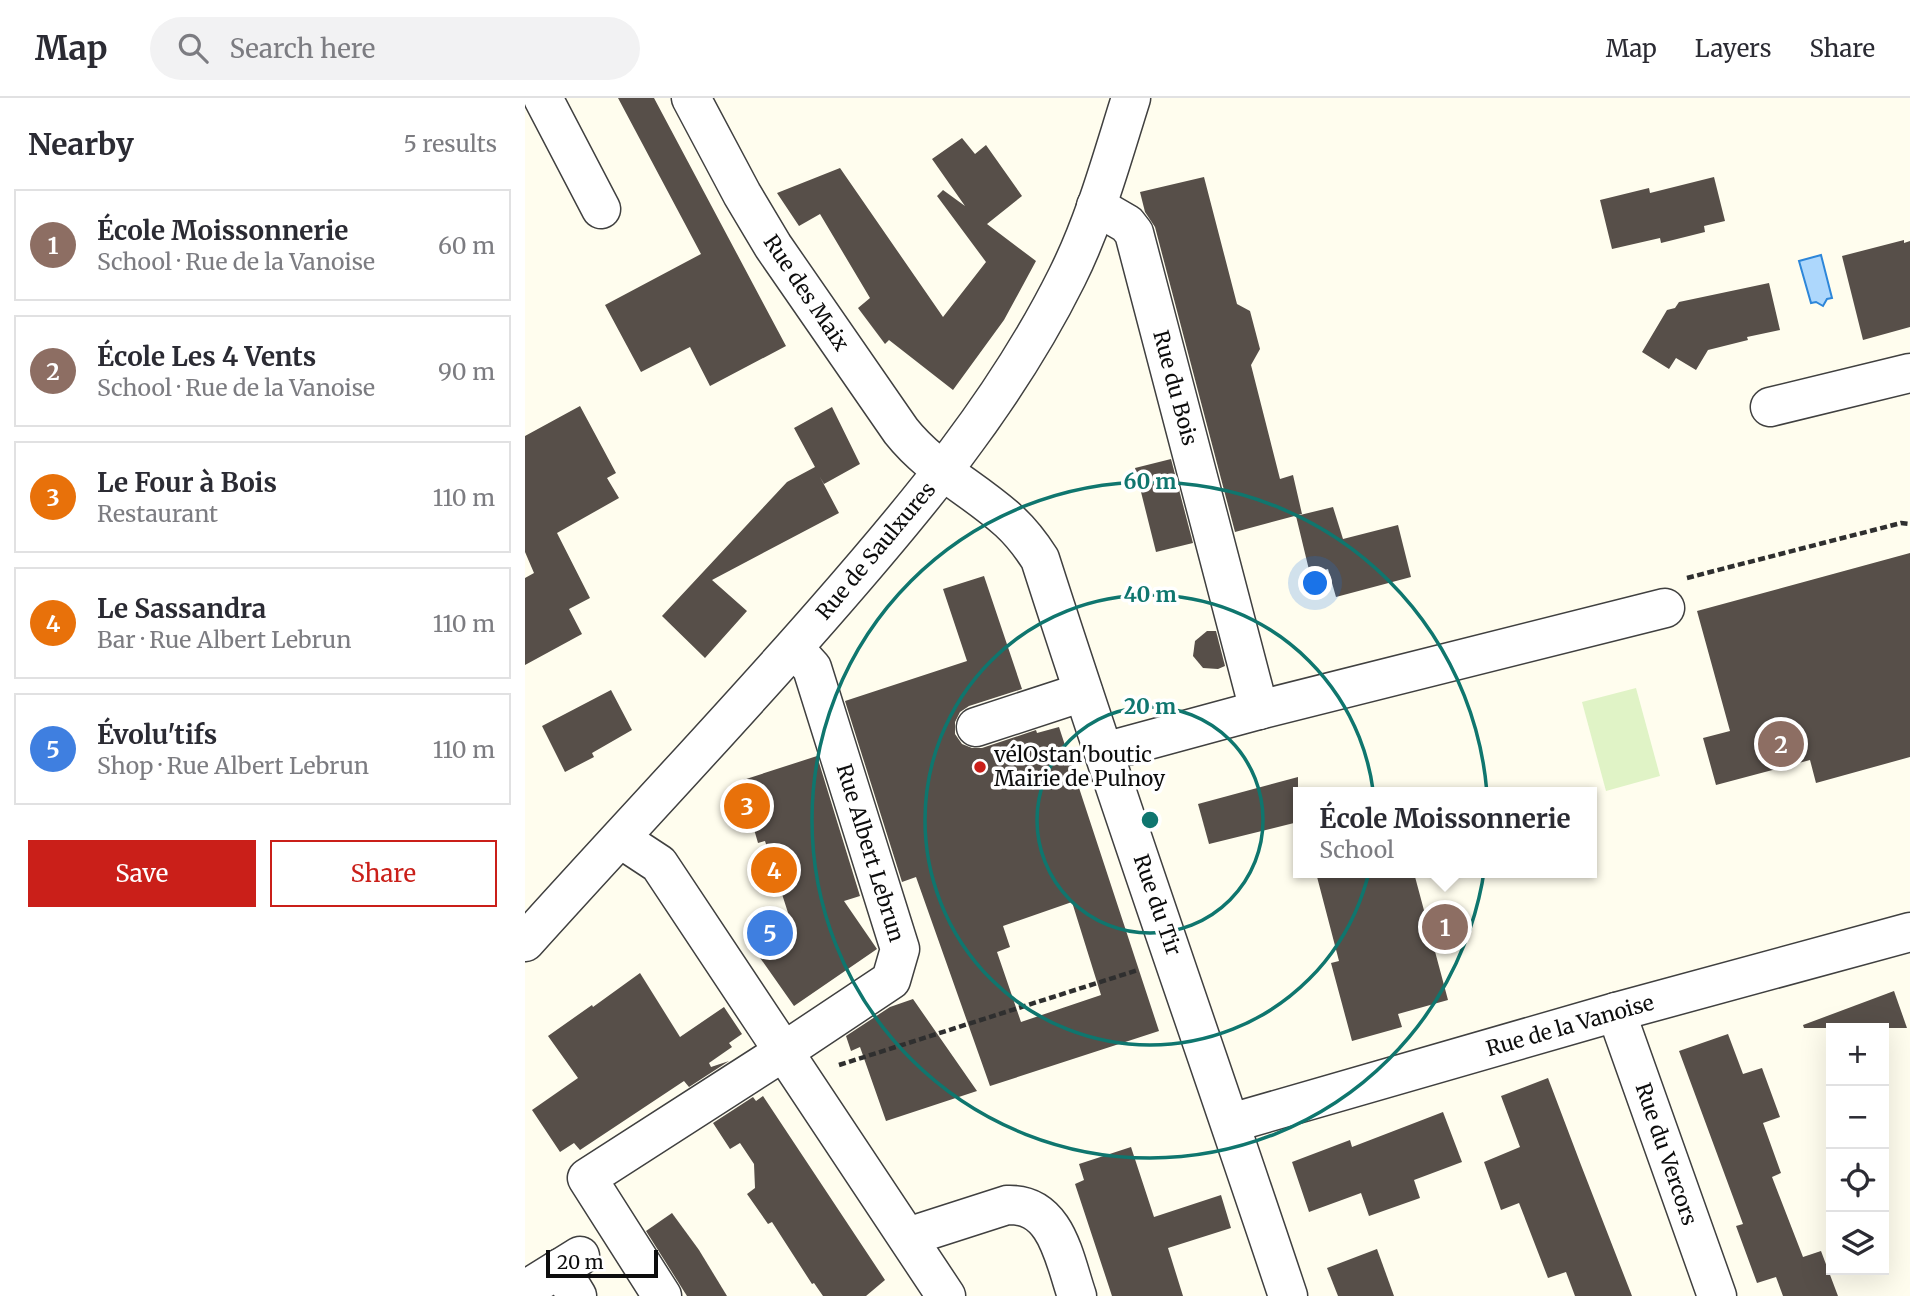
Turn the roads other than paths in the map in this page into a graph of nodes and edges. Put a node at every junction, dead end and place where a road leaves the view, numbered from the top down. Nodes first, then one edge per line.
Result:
1 (543, 98) edge
2 (691, 98) edge
3 (1131, 98) edge
4 (1096, 206) junction
5 (601, 209) dead end
6 (1910, 373) edge
7 (1770, 407) dead end
8 (943, 473) junction
9 (1665, 608) dead end
10 (794, 648) junction
11 (1083, 692) junction
12 (1259, 710) junction
13 (976, 727) dead end
14 (1104, 752) junction
15 (621, 839) junction
16 (1910, 933) edge
17 (525, 942) edge
18 (1616, 1012) junction
19 (793, 1067) junction
20 (1231, 1123) junction
21 (909, 1239) junction
22 (572, 1273) edge
23 (525, 1290) edge
24 (662, 1296) edge
25 (946, 1296) edge
26 (1077, 1296) edge
27 (1288, 1296) edge
28 (1717, 1296) edge

1 - 5 street
2 - 8 street, Rue des Maix
3 - 4 street, Rue de Saulxures
4 - 8 street, Rue de Saulxures
4 - 12 street, Rue du Bois
6 - 7 street
8 - 10 street, Rue de Saulxures
8 - 11 street, Rue du Tir
9 - 12 street
10 - 15 street, Rue de Saulxures
10 - 19 street, Rue Albert Lebrun
11 - 13 street
11 - 14 street, Rue du Tir
12 - 14 street
14 - 20 street, Rue du Tir
15 - 17 street, Rue de Saulxures
15 - 19 street
16 - 18 street, Rue de la Vanoise
18 - 20 street, Rue de la Vanoise
18 - 28 street, Rue du Vercors
19 - 21 street
19 - 24 street, Rue Albert Lebrun
20 - 27 street, Rue du Tir
21 - 25 street
21 - 26 street
22 - 23 street

